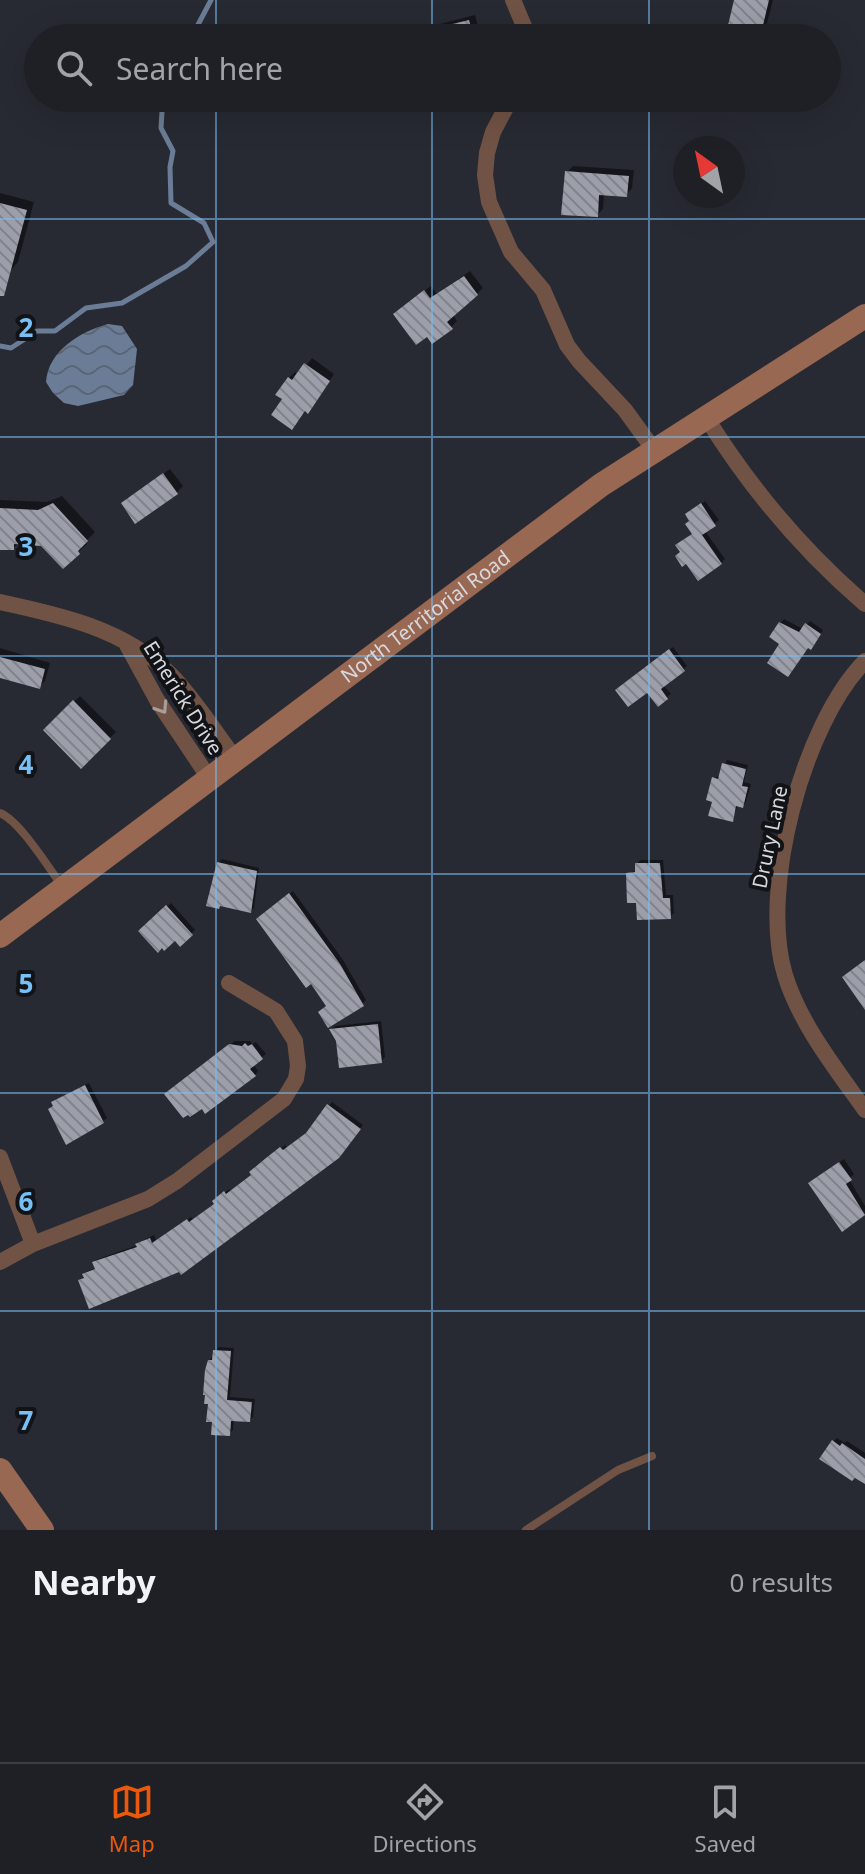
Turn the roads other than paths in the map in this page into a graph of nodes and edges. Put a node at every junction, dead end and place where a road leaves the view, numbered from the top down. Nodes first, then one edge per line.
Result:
1 (513, 0) edge
2 (523, 24) edge
3 (504, 112) edge
4 (865, 316) edge
5 (706, 417) junction
6 (654, 450) junction
7 (0, 602) edge
8 (865, 604) edge
9 (124, 640) junction
10 (865, 661) edge
11 (235, 758) junction
12 (209, 778) junction
13 (0, 813) edge
14 (63, 888) junction
15 (0, 936) edge
16 (229, 983) dead end
17 (865, 1110) edge
18 (0, 1157) edge
19 (33, 1244) junction
20 (0, 1262) edge
21 (652, 1456) dead end
22 (0, 1470) edge
23 (42, 1530) edge
24 (526, 1530) edge

1 - 2 street
3 - 6 street
4 - 5 main road, North Territorial Road
5 - 6 main road, North Territorial Road
5 - 8 street
6 - 11 main road, North Territorial Road
7 - 9 street, Emerick Drive
9 - 11 street, Emerick Drive
9 -> 12 street, Emerick Drive
10 - 17 street, Drury Lane
11 - 12 main road, North Territorial Road
12 - 14 main road, North Territorial Road
13 - 14 lane
14 - 15 main road, North Territorial Road
16 - 19 street
18 - 19 street
19 - 20 street
21 - 24 lane
22 - 23 main road

